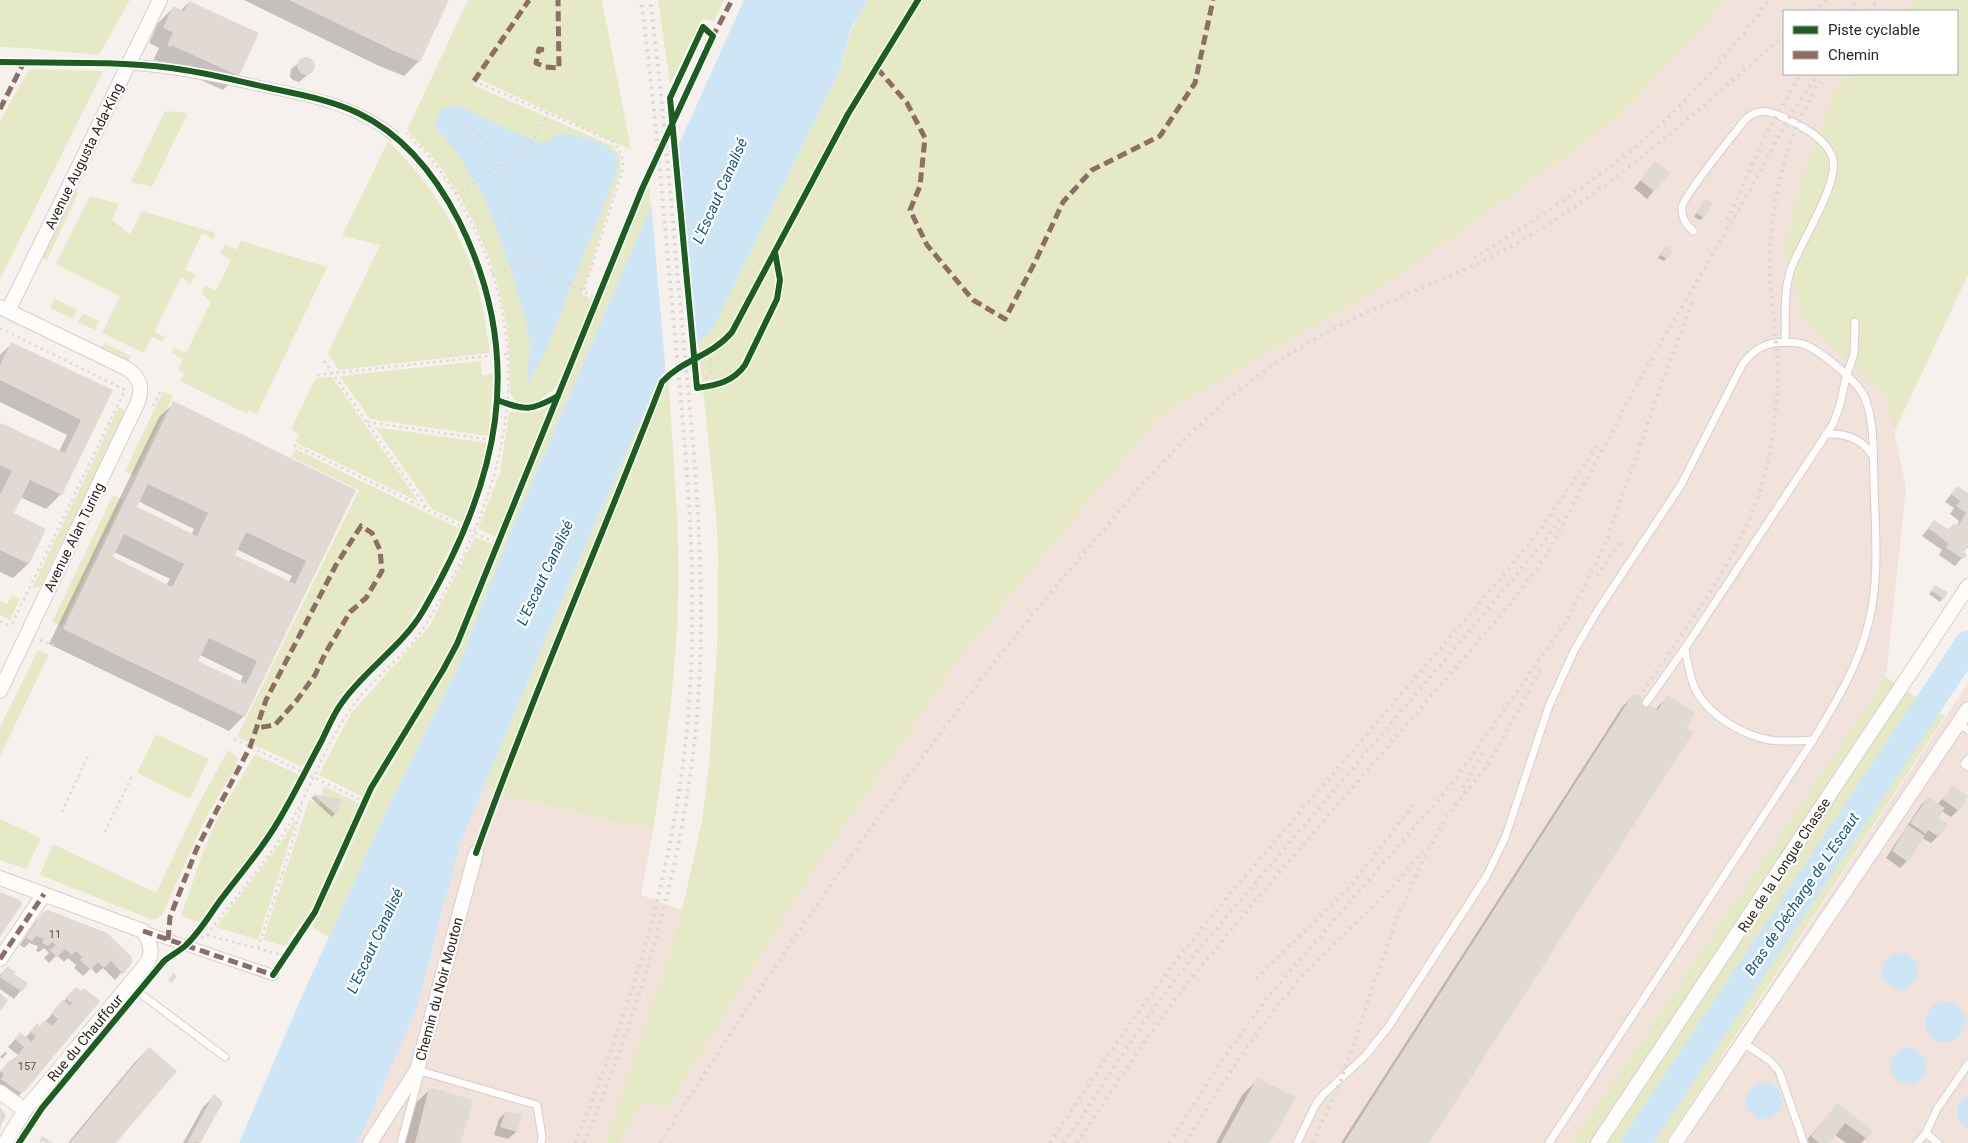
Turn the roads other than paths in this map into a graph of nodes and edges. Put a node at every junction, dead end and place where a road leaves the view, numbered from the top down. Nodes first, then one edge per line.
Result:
1 (160, 0) edge
2 (135, 65) dead end
3 (393, 135) dead end
4 (1693, 231) dead end
5 (4, 309) edge
6 (1855, 322) dead end
7 (1785, 342) junction
8 (1846, 376) junction
9 (1826, 434) junction
10 (1873, 458) junction
11 (1968, 586) edge
12 (1685, 648) junction
13 (0, 691) edge
14 (1646, 703) dead end
15 (1968, 709) edge
16 (1963, 727) edge
17 (1813, 740) junction
18 (1968, 759) edge
19 (1968, 767) edge
20 (476, 853) dead end
21 (0, 878) edge
22 (44, 894) junction
23 (143, 931) junction
24 (0, 959) edge
25 (273, 975) dead end
26 (129, 985) junction
27 (1742, 1042) junction
28 (225, 1057) dead end
29 (1968, 1064) edge
30 (419, 1070) junction
31 (0, 1092) edge
32 (25, 1110) junction
33 (1926, 1133) junction
34 (6, 1143) edge
35 (370, 1143) edge
36 (401, 1143) edge
37 (541, 1143) edge
38 (1298, 1143) edge
39 (1549, 1143) edge
40 (1598, 1143) edge
41 (1675, 1143) edge
42 (1804, 1143) edge
43 (1916, 1143) edge
44 (1938, 1143) edge

1 - 5 street, Avenue Augusta Ada-King
2 - 3 street
4 - 7 lane
5 - 13 street, Avenue Alan Turing
6 - 8 lane
7 - 8 lane
7 - 38 lane
8 - 9 lane
8 - 10 lane
9 - 10 lane
9 - 12 lane
10 - 17 lane
11 - 40 street, Rue de la Longue Chasse
12 - 14 lane
12 - 17 lane
15 - 16 street
16 - 27 street
17 - 39 lane
18 - 19 lane
20 - 30 street, Chemin du Noir Mouton
21 - 22 street
22 - 23 street
22 - 24 street
23 - 25 street
23 - 26 street, Rue du Chauffour
26 - 28 lane
26 - 32 street, Rue du Chauffour
27 - 41 street
27 - 42 lane
29 - 33 lane
30 - 35 street, Chemin du Noir Mouton
30 - 36 lane
30 - 37 lane
31 - 32 street
32 - 34 street, Rue du Chauffour
33 - 43 lane
33 - 44 lane

